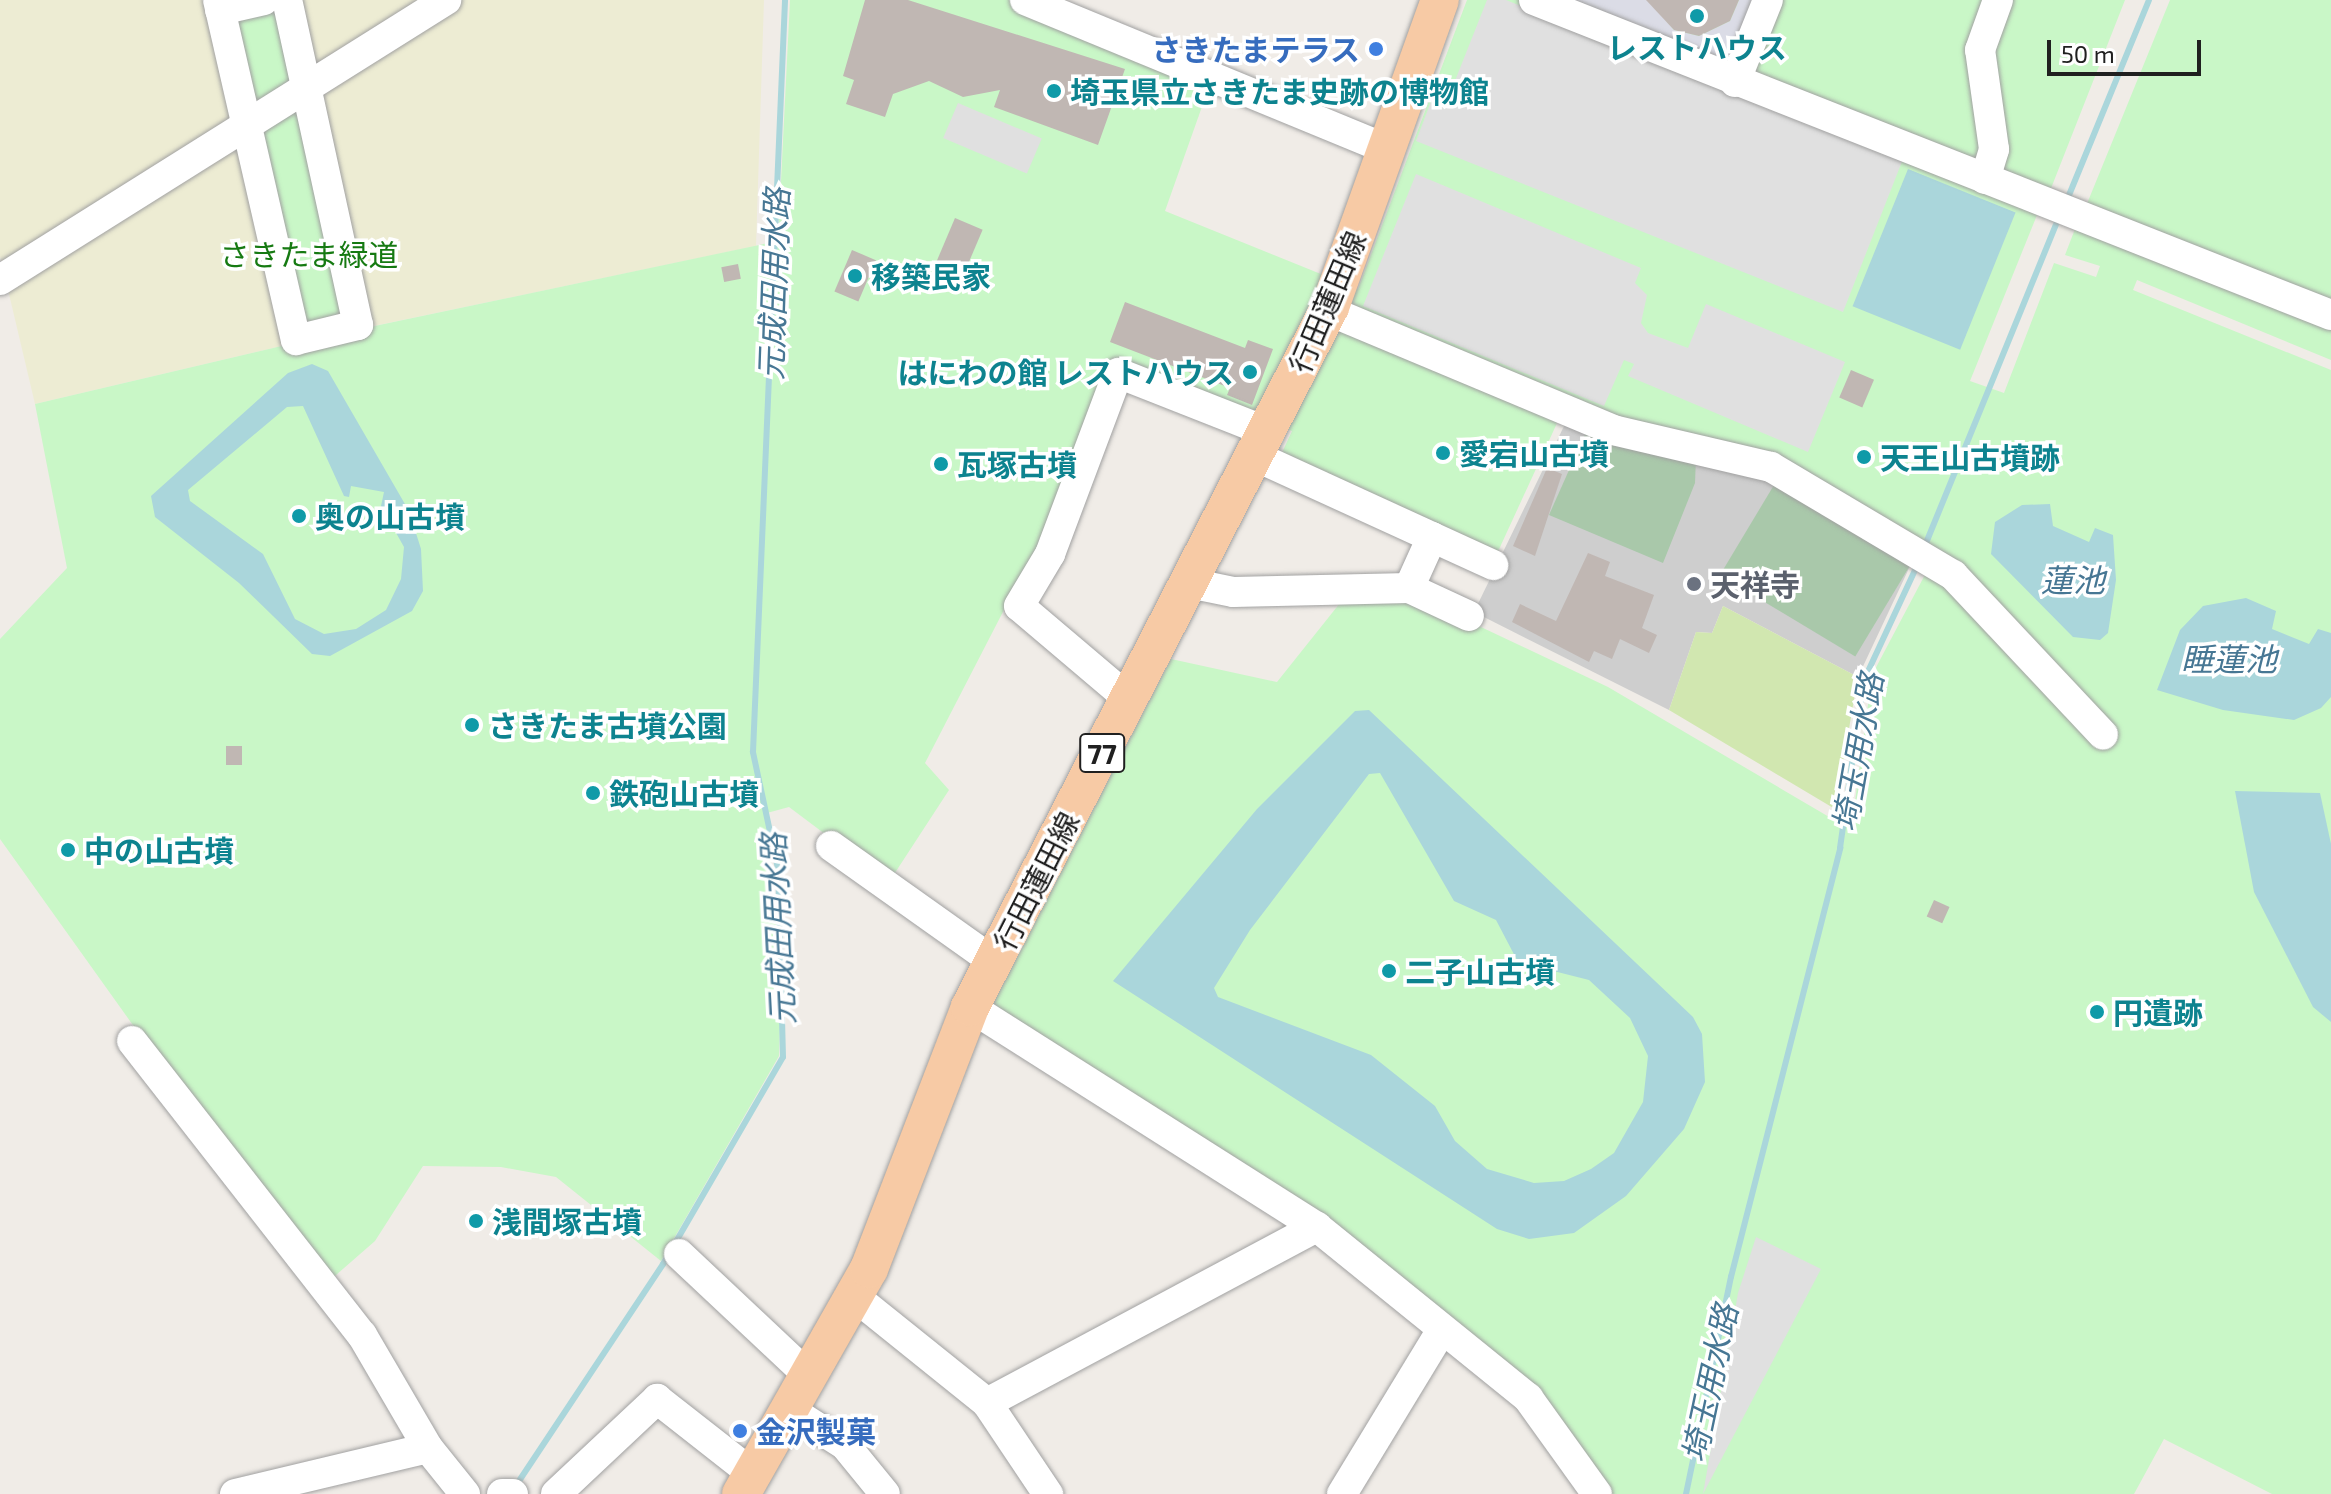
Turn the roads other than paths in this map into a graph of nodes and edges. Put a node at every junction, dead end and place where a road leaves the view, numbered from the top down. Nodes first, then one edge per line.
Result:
1 (264, 0) edge
2 (287, 0) edge
3 (446, 0) edge
4 (1025, 0) edge
5 (1440, 0) edge
6 (1534, 0) edge
7 (1768, 0) edge
8 (1998, 0) edge
9 (219, 5) edge
10 (1735, 82) junction
11 (307, 87) junction
12 (245, 127) junction
13 (1387, 149) junction
14 (1985, 179) junction
15 (0, 280) edge
16 (2331, 315) edge
17 (1341, 316) dead end
18 (1263, 445) junction
19 (1432, 537) junction
20 (1493, 565) dead end
21 (1189, 583) junction
22 (1409, 588) junction
23 (1469, 616) dead end
24 (1130, 700) junction
25 (2103, 735) dead end
26 (831, 846) dead end
27 (994, 962) junction
28 (970, 1007) junction
29 (132, 1041) dead end
30 (1317, 1227) junction
31 (679, 1254) dead end
32 (854, 1296) junction
33 (1441, 1331) junction
34 (809, 1376) junction
35 (987, 1403) junction
36 (790, 1410) junction
37 (428, 1448) junction
38 (747, 1484) edge
39 (235, 1494) edge
40 (465, 1494) edge
41 (556, 1494) edge
42 (885, 1494) edge
43 (1048, 1494) edge
44 (1342, 1494) edge
45 (1597, 1494) edge

1 - 9 street
2 - 11 street
3 - 11 street
4 - 13 street
5 - 13 main road, 行田蓮田線 / 77
6 - 10 street
7 - 10 street
8 - 14 street
9 - 12 street
10 - 14 street
11 - 12 street
11 - 12 street
12 - 15 street
13 - 18 main road, 行田蓮田線 / 77
14 - 16 street
17 - 25 street
18 - 19 street
18 - 21 main road, 行田蓮田線 / 77
18 - 24 street
19 - 20 street
19 - 22 street
21 - 22 street
21 - 24 main road, 行田蓮田線 / 77
22 - 23 street
24 - 27 main road, 行田蓮田線 / 77
26 - 27 street
27 - 28 main road, 行田蓮田線 / 77
28 - 30 street
28 - 32 main road, 行田蓮田線 / 77
29 - 37 street
30 - 33 street
30 - 35 street
31 - 34 street
32 - 34 main road, 行田蓮田線 / 77
32 - 35 street
33 - 44 street
33 - 45 street
34 - 36 main road, 行田蓮田線 / 77
35 - 43 street
36 - 38 main road, 行田蓮田線 / 77
36 - 42 street
37 - 39 street
37 - 40 street
38 - 41 street

